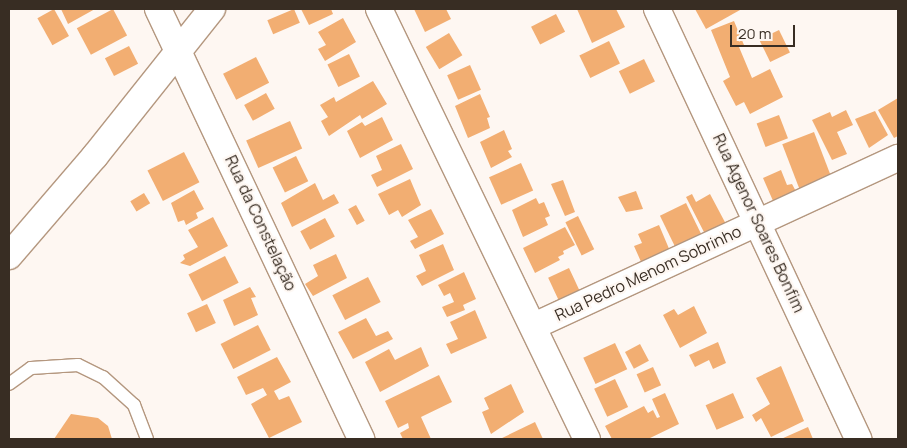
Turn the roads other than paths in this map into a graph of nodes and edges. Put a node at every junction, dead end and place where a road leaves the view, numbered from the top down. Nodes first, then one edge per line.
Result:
1 (158, 9) edge
2 (212, 9) edge
3 (379, 9) edge
4 (657, 9) edge
5 (180, 50) junction
6 (898, 158) edge
7 (759, 222) junction
8 (9, 256) edge
9 (534, 326) junction
10 (9, 384) edge
11 (147, 439) edge
12 (361, 439) edge
13 (587, 439) edge
14 (858, 439) edge

1 - 5 street, Rua da Constelação
2 - 5 street
3 - 9 street
4 - 7 street, Rua Agenor Soares Bonfim
5 - 8 street
5 - 12 street, Rua da Constelação
6 - 7 street, Rua Pedro Menom Sobrinho
7 - 9 street, Rua Pedro Menom Sobrinho
7 - 14 street, Rua Agenor Soares Bonfim
9 - 13 street
10 - 11 lane

